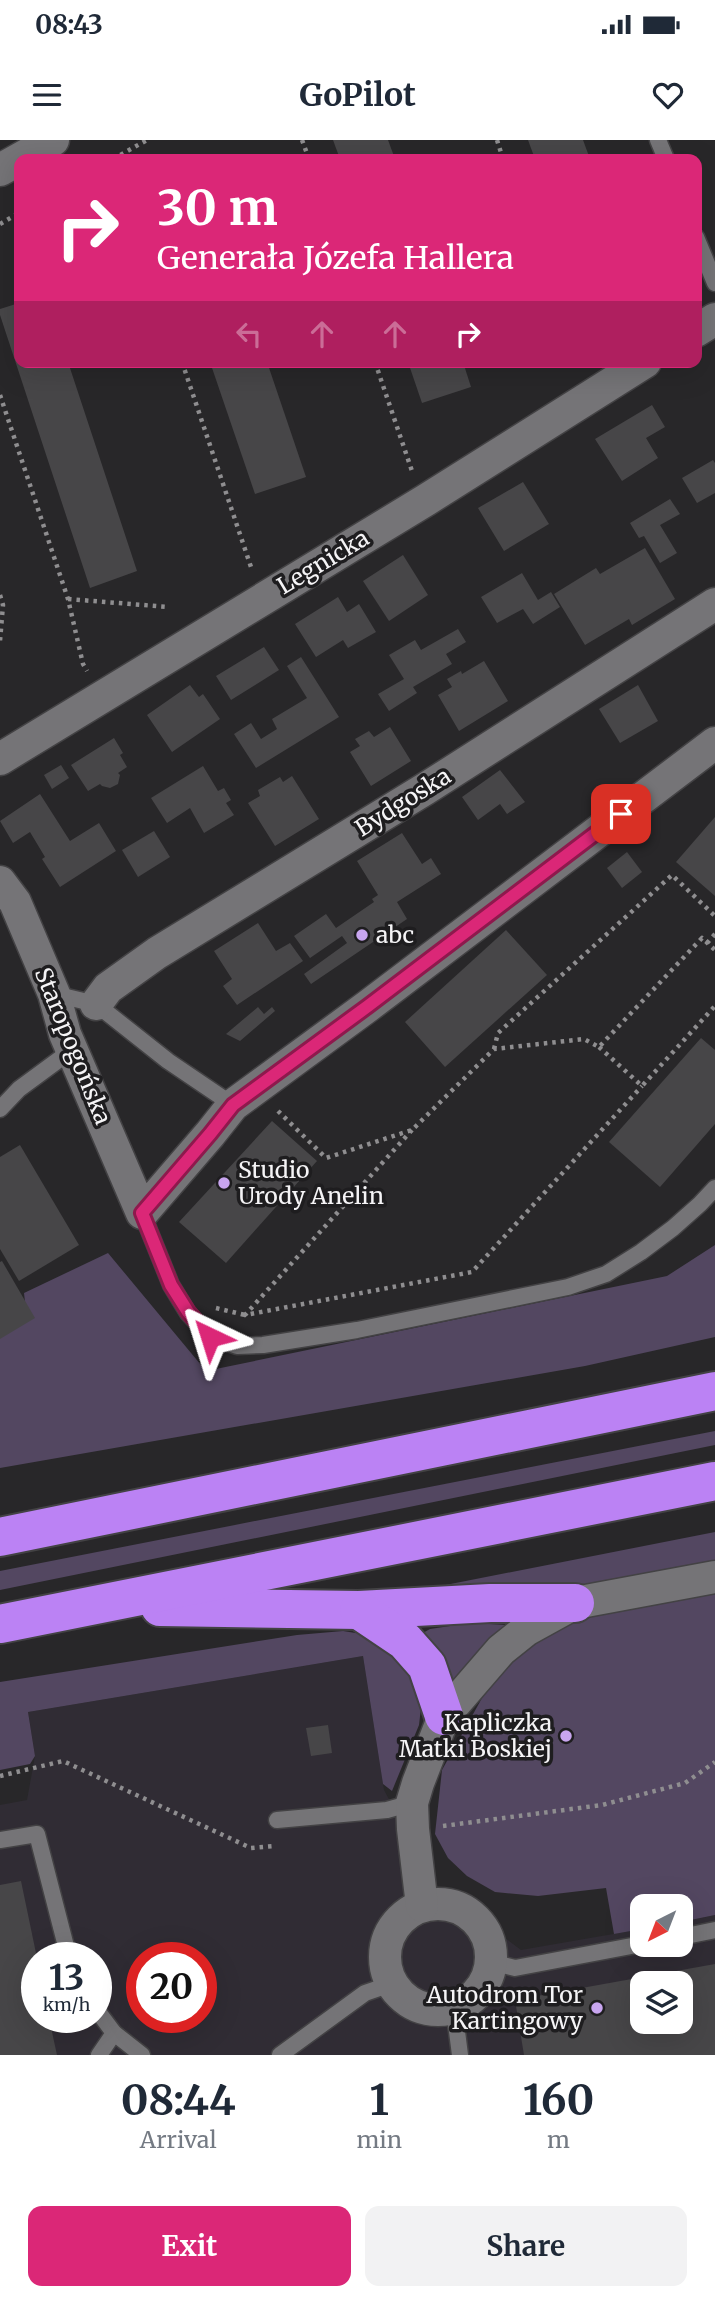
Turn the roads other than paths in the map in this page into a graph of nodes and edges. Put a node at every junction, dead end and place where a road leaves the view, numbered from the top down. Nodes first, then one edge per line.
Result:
1 (53, 140) edge
2 (28, 154) edge
3 (702, 252) edge
4 (715, 283) edge
5 (635, 368) edge
6 (715, 604) edge
7 (715, 743) edge
8 (0, 759) edge
9 (0, 882) edge
10 (54, 994) junction
11 (96, 1004) junction
12 (72, 1050) junction
13 (244, 1097) junction
14 (0, 1109) edge
15 (715, 1188) edge
16 (142, 1213) junction
17 (715, 1391) edge
18 (715, 1480) edge
19 (0, 1537) edge
20 (715, 1577) edge
21 (575, 1603) junction
22 (88, 1607) junction
23 (359, 1610) junction
24 (0, 1624) edge
25 (444, 1716) junction
26 (412, 1803) junction
27 (277, 1821) dead end
28 (0, 1840) edge
29 (422, 1906) junction
30 (715, 1930) edge
31 (693, 1935) edge
32 (65, 1942) edge
33 (630, 1946) edge
34 (491, 1962) junction
35 (391, 1984) junction
36 (454, 2008) junction
37 (112, 2030) edge
38 (114, 2033) junction
39 (99, 2055) edge
40 (142, 2055) edge
41 (279, 2055) edge
42 (460, 2055) edge

1 - 2 street
3 - 4 lane
5 - 8 street, Legnicka
6 - 11 street, Bydgoska
7 - 13 street
9 - 10 street, Staropogońska
10 - 11 lane
10 - 12 street, Staropogońska
11 - 13 lane
12 - 14 lane
12 - 16 street, Staropogońska
13 - 16 street
15 - 16 lane
17 - 19 highway
18 - 22 highway
20 - 21 street
21 - 23 highway
21 - 25 street
22 - 23 highway
22 - 24 highway
23 - 25 highway
25 - 26 street
26 - 27 lane
26 - 29 street
28 - 32 lane
29 - 34 street
29 - 35 street
30 - 31 lane
33 - 34 lane
34 - 36 street
35 - 36 street
35 - 41 lane
36 - 42 lane
37 - 38 lane
38 - 39 lane
38 - 40 lane

